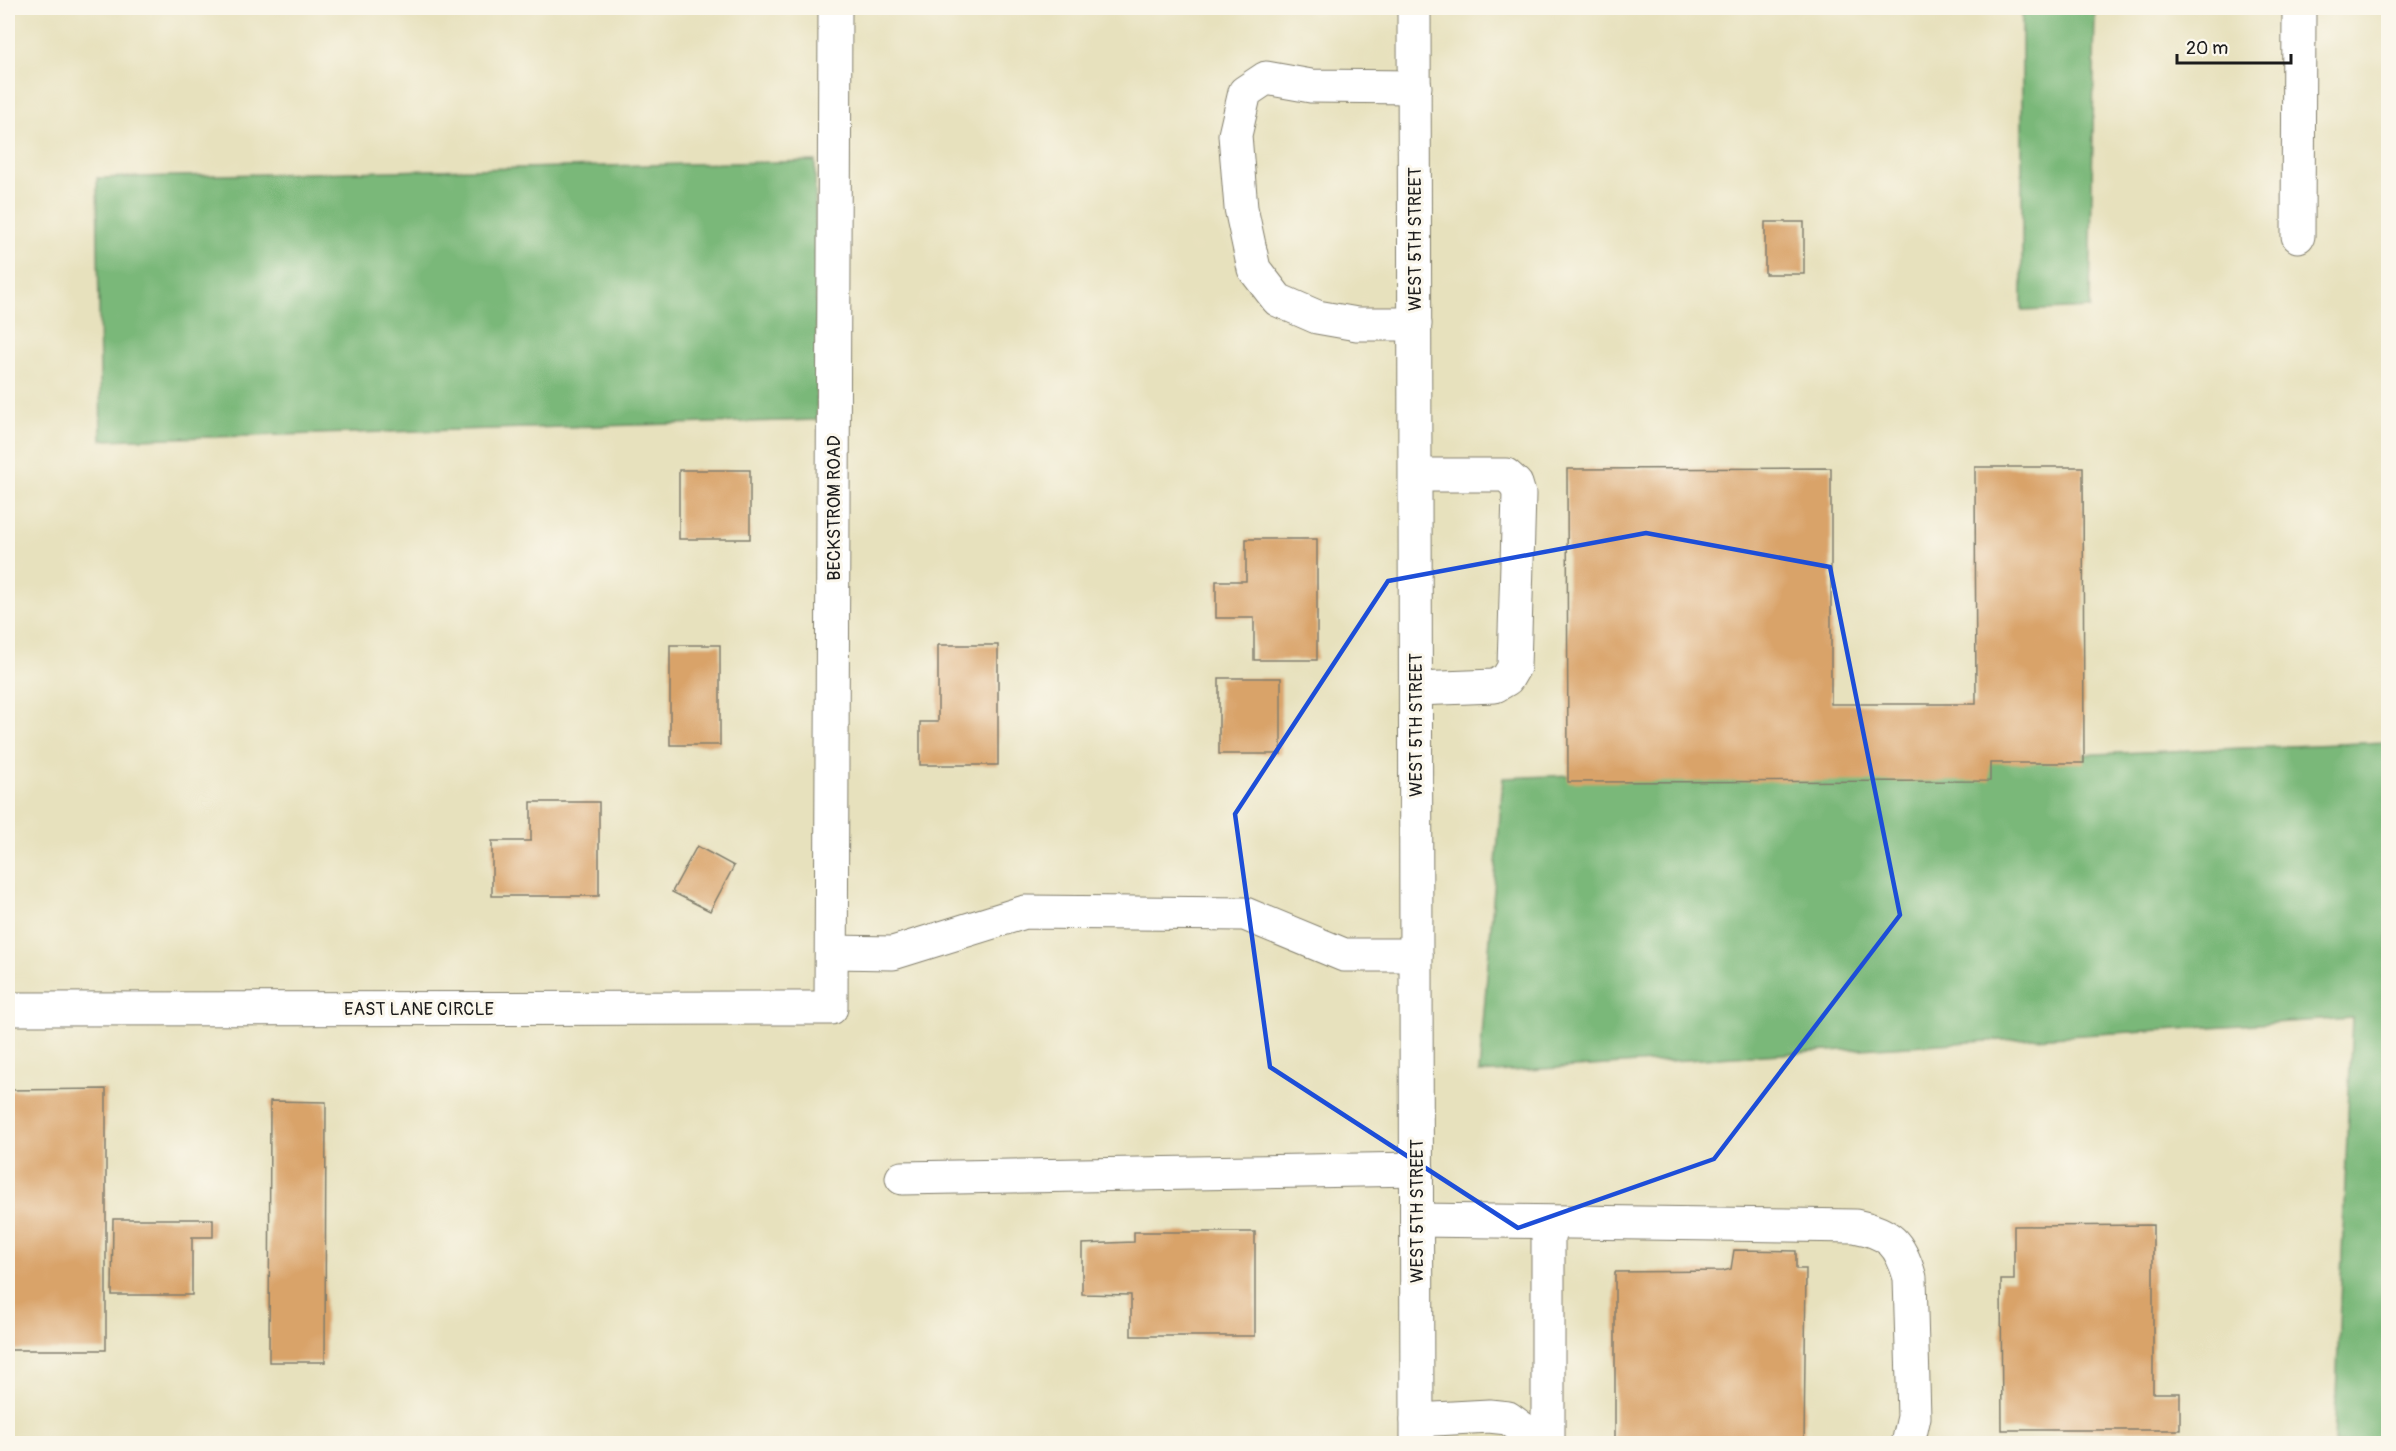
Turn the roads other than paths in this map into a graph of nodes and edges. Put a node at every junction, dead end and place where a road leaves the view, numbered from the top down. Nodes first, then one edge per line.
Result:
1 (835, 8) edge
2 (1414, 8) edge
3 (2299, 8) edge
4 (1415, 87) junction
5 (2298, 236) dead end
6 (1415, 324) junction
7 (1416, 475) junction
8 (1416, 689) junction
9 (832, 952) junction
10 (1416, 956) junction
11 (831, 1008) joint
12 (8, 1009) edge
13 (1417, 1169) junction
14 (902, 1178) dead end
15 (1417, 1220) junction
16 (1548, 1223) junction
17 (1417, 1432) edge
18 (1543, 1443) edge
19 (1548, 1443) edge
20 (1908, 1443) edge

1 - 9 street, BECKSTROM ROAD
2 - 4 street, WEST 5TH STREET
3 - 5 street
4 - 6 street, WEST 5TH STREET
4 - 6 street
6 - 7 street, WEST 5TH STREET
7 - 8 street, WEST 5TH STREET
7 - 8 street
8 - 10 street, WEST 5TH STREET
9 - 10 street
9 - 11 street, BECKSTROM ROAD
10 - 13 street, WEST 5TH STREET
11 - 12 street, EAST LANE CIRCLE
13 - 14 street
13 - 15 street, WEST 5TH STREET
15 - 16 street
15 - 17 street, WEST 5TH STREET
16 - 19 street
16 - 20 street
17 - 18 street

